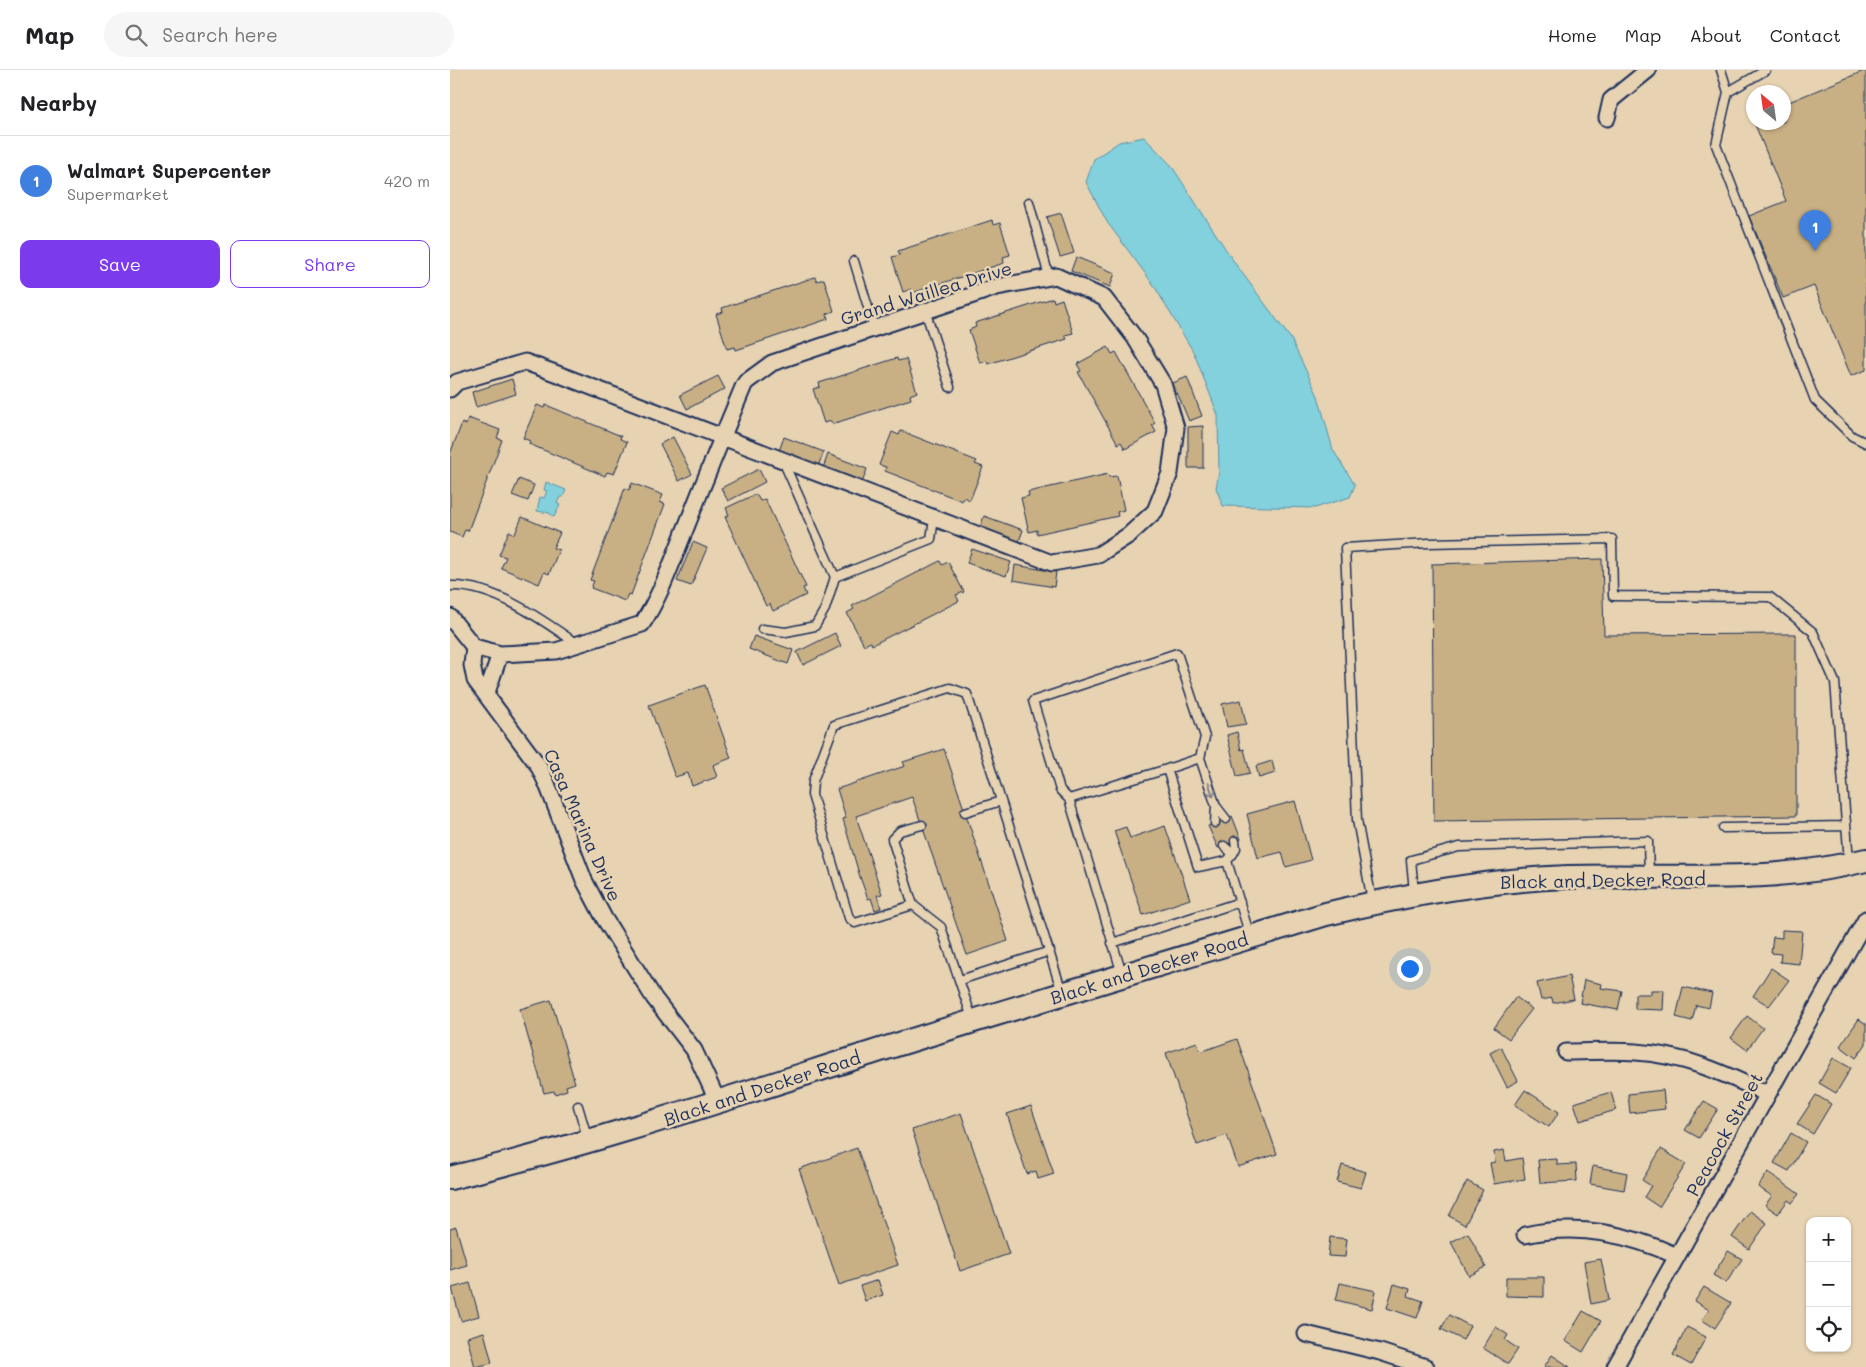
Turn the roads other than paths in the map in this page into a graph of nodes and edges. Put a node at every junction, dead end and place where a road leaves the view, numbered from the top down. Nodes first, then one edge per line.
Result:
1 (1648, 70) edge
2 (1721, 70) edge
3 (1766, 70) edge
4 (1728, 92) junction
5 (1607, 118) dead end
6 (1029, 202) dead end
7 (854, 261) dead end
8 (1049, 277) junction
9 (925, 310) junction
10 (874, 327) junction
11 (950, 388) dead end
12 (450, 389) edge
13 (722, 438) junction
14 (1866, 442) edge
15 (783, 461) junction
16 (934, 520) junction
17 (835, 577) junction
18 (450, 586) edge
19 (450, 617) edge
20 (762, 629) dead end
21 (577, 644) junction
22 (474, 647) junction
23 (500, 654) junction
24 (472, 665) junction
25 (494, 675) junction
26 (486, 695) junction
27 (1200, 758) junction
28 (1167, 769) junction
29 (1069, 799) junction
30 (1001, 801) junction
31 (1216, 806) junction
32 (965, 812) dead end
33 (1226, 819) dead end
34 (1215, 824) dead end
35 (922, 825) dead end
36 (1846, 826) junction
37 (1724, 828) dead end
38 (1235, 841) dead end
39 (1224, 846) dead end
40 (1233, 854) junction
41 (1227, 861) junction
42 (1858, 862) edge
43 (1650, 877) junction
44 (1414, 895) junction
45 (1240, 902) junction
46 (1372, 903) junction
47 (913, 905) junction
48 (1866, 919) edge
49 (1251, 937) junction
50 (1112, 942) junction
51 (1050, 951) junction
52 (1122, 976) junction
53 (960, 980) junction
54 (1063, 994) junction
55 (973, 1022) junction
56 (1566, 1052) dead end
57 (1768, 1094) junction
58 (718, 1102) junction
59 (578, 1106) dead end
60 (588, 1142) junction
61 (450, 1178) edge
62 (1525, 1235) dead end
63 (1677, 1256) junction
64 (1306, 1334) dead end
65 (1426, 1367) edge
66 (1615, 1367) edge

1 - 5 street
2 - 4 lane
3 - 4 lane
4 - 14 lane
6 - 8 lane
7 - 10 lane
8 - 9 street, Grand Waillea Drive
8 - 16 street, Grand Waillea Drive
9 - 10 street, Grand Waillea Drive
9 - 11 lane
10 - 13 street, Grand Waillea Drive
12 - 13 street, Grand Waillea Drive
13 - 15 street, Grand Waillea Drive
13 - 21 street, Grand Waillea Drive
15 - 16 street, Grand Waillea Drive
15 - 17 lane
16 - 17 lane
17 - 20 lane
18 - 21 lane
19 - 22 street
21 - 23 street, Grand Waillea Drive
22 - 23 street, Grand Waillea Drive
22 - 24 street, Casa Marina Drive
23 - 25 street
24 - 25 street
24 - 26 street, Casa Marina Drive
25 - 26 street
26 - 58 street, Casa Marina Drive
27 - 28 lane
27 - 29 lane
27 -> 31 lane
28 - 29 lane
28 - 41 lane
29 - 50 lane
30 - 32 lane
30 - 47 lane
30 - 51 lane
31 - 33 lane
31 - 34 lane
35 - 47 lane
36 - 37 lane
36 - 42 lane
36 - 46 lane
38 - 40 lane
39 - 40 lane
40 - 41 lane
41 - 45 lane
42 - 43 main road, Black and Decker Road
43 - 44 main road, Black and Decker Road
43 - 44 lane
44 - 46 main road, Black and Decker Road
45 - 49 lane
45 - 50 lane
46 - 49 main road, Black and Decker Road
47 - 53 lane
48 - 57 street, Peacock Street
49 - 52 main road, Black and Decker Road
50 - 52 lane
51 - 53 lane
51 - 54 lane
52 - 54 main road, Black and Decker Road
53 - 55 lane
54 - 55 main road, Black and Decker Road
55 - 58 main road, Black and Decker Road
56 - 57 street
57 - 63 street, Peacock Street
58 - 60 main road, Black and Decker Road
59 - 60 lane
60 - 61 main road, Black and Decker Road
62 - 63 street
63 - 66 street, Peacock Street
64 - 65 street

